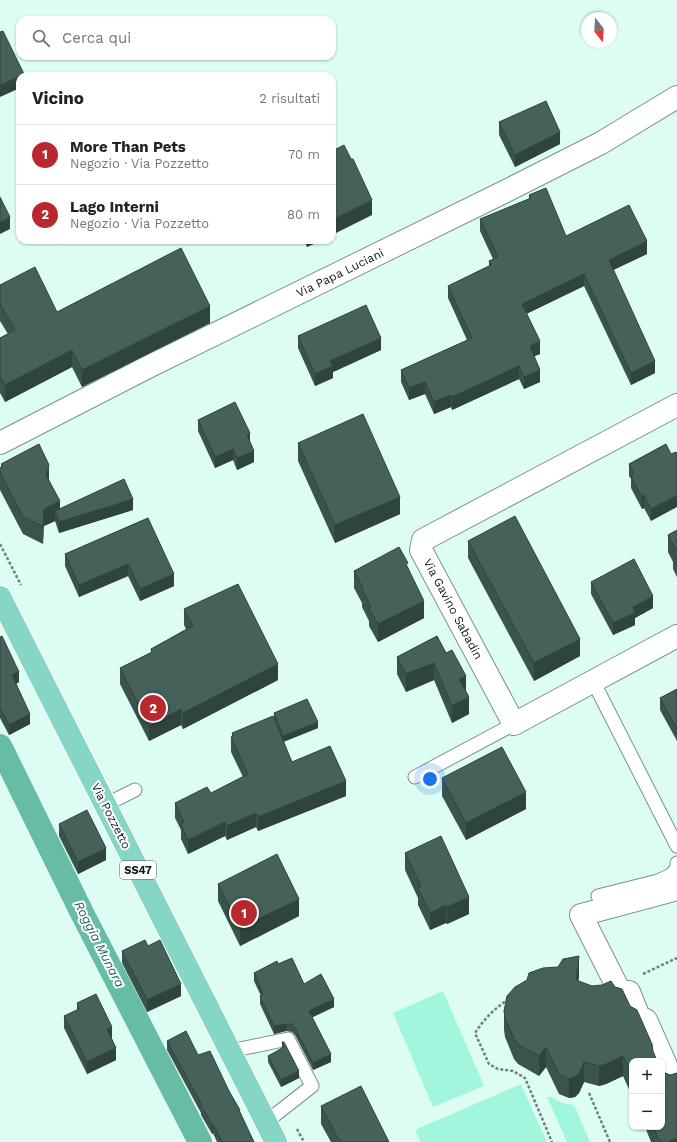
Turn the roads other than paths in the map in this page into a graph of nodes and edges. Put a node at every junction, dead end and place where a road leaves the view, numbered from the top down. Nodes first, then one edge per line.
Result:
1 (677, 97) edge
2 (677, 405) edge
3 (0, 444) edge
4 (0, 598) edge
5 (677, 636) edge
6 (593, 681) junction
7 (514, 724) junction
8 (415, 777) dead end
9 (136, 790) dead end
10 (105, 805) junction
11 (677, 846) edge
12 (677, 864) edge
13 (677, 889) edge
14 (598, 896) dead end
15 (230, 1051) junction
16 (677, 1079) edge
17 (266, 1122) junction
18 (276, 1142) edge

1 - 3 street, Via Papa Luciani
2 - 7 street, Via Gavino Sabadin
4 - 10 main road, Via Pozzetto / SS47
5 - 6 street
6 - 7 street
6 - 11 lane
7 - 8 lane
9 - 10 lane
10 - 15 main road, Via Pozzetto / SS47
12 - 14 lane
13 - 16 street
15 - 17 main road, Via Pozzetto / SS47
15 - 17 lane
17 - 18 main road, Via Pozzetto / SS47

